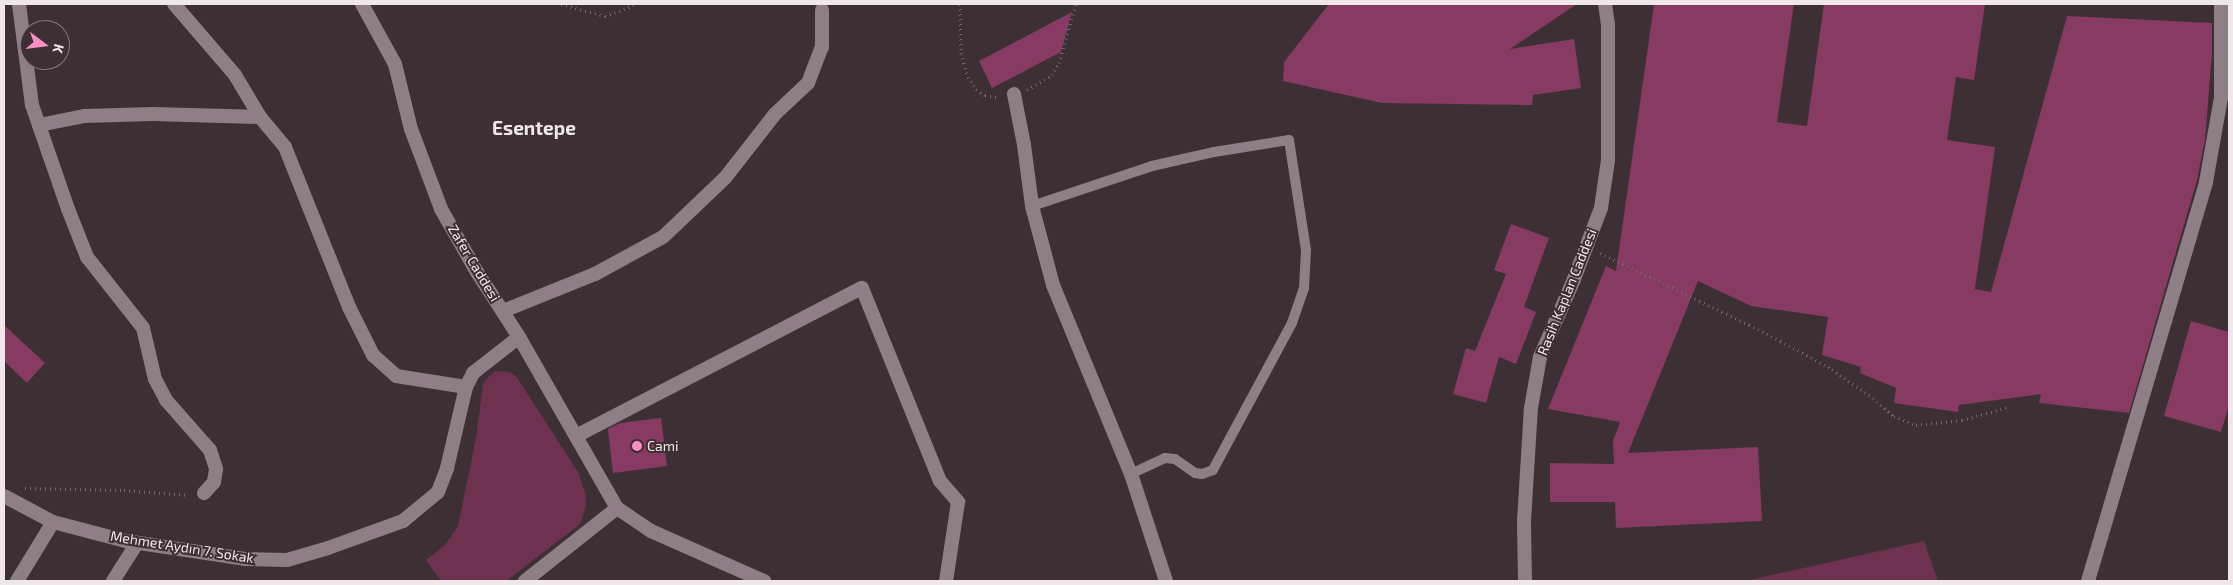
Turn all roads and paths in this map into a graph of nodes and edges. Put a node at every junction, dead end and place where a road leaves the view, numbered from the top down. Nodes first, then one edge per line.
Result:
1 (19, 4) edge
2 (174, 4) edge
3 (362, 4) edge
4 (561, 4) edge
5 (635, 4) edge
6 (960, 4) edge
7 (1076, 4) edge
8 (1604, 4) edge
9 (2221, 4) edge
10 (822, 10) dead end
11 (1014, 94) junction
12 (260, 117) junction
13 (39, 125) junction
14 (1032, 206) junction
15 (1586, 246) junction
16 (503, 311) junction
17 (520, 337) junction
18 (466, 387) junction
19 (2010, 407) dead end
20 (576, 436) junction
21 (1130, 474) junction
22 (21, 488) dead end
23 (204, 493) joint
24 (4, 496) edge
25 (617, 508) junction
26 (53, 522) junction
27 (136, 543) junction
28 (17, 581) edge
29 (114, 581) edge
30 (525, 581) edge
31 (764, 581) edge
32 (946, 581) edge
33 (1166, 581) edge
34 (1525, 581) edge
35 (2088, 581) edge

1 - 13 street
2 - 12 street
3 - 16 street, Zafer Caddesi
4 - 5 path
6 - 11 path
7 - 11 path
8 - 15 street, Rasih Kaplan Caddesi
9 - 35 street
10 - 16 street
11 - 14 street
12 - 13 street
12 - 18 street
13 - 23 street
14 - 21 street
14 - 21 lane
15 - 19 path
15 - 34 street, Rasih Kaplan Caddesi
16 - 17 street, Zafer Caddesi
17 - 18 street, Mehmet Aydın 7. Sokak
17 - 20 street, Zafer Caddesi
18 - 27 street, Mehmet Aydın 7. Sokak
20 - 25 street, Zafer Caddesi
20 - 32 street
21 - 33 street
22 - 23 path
24 - 26 street, Mehmet Aydın 7. Sokak
25 - 30 street
25 - 31 street
26 - 27 street, Mehmet Aydın 7. Sokak
26 - 28 street
27 - 29 street

